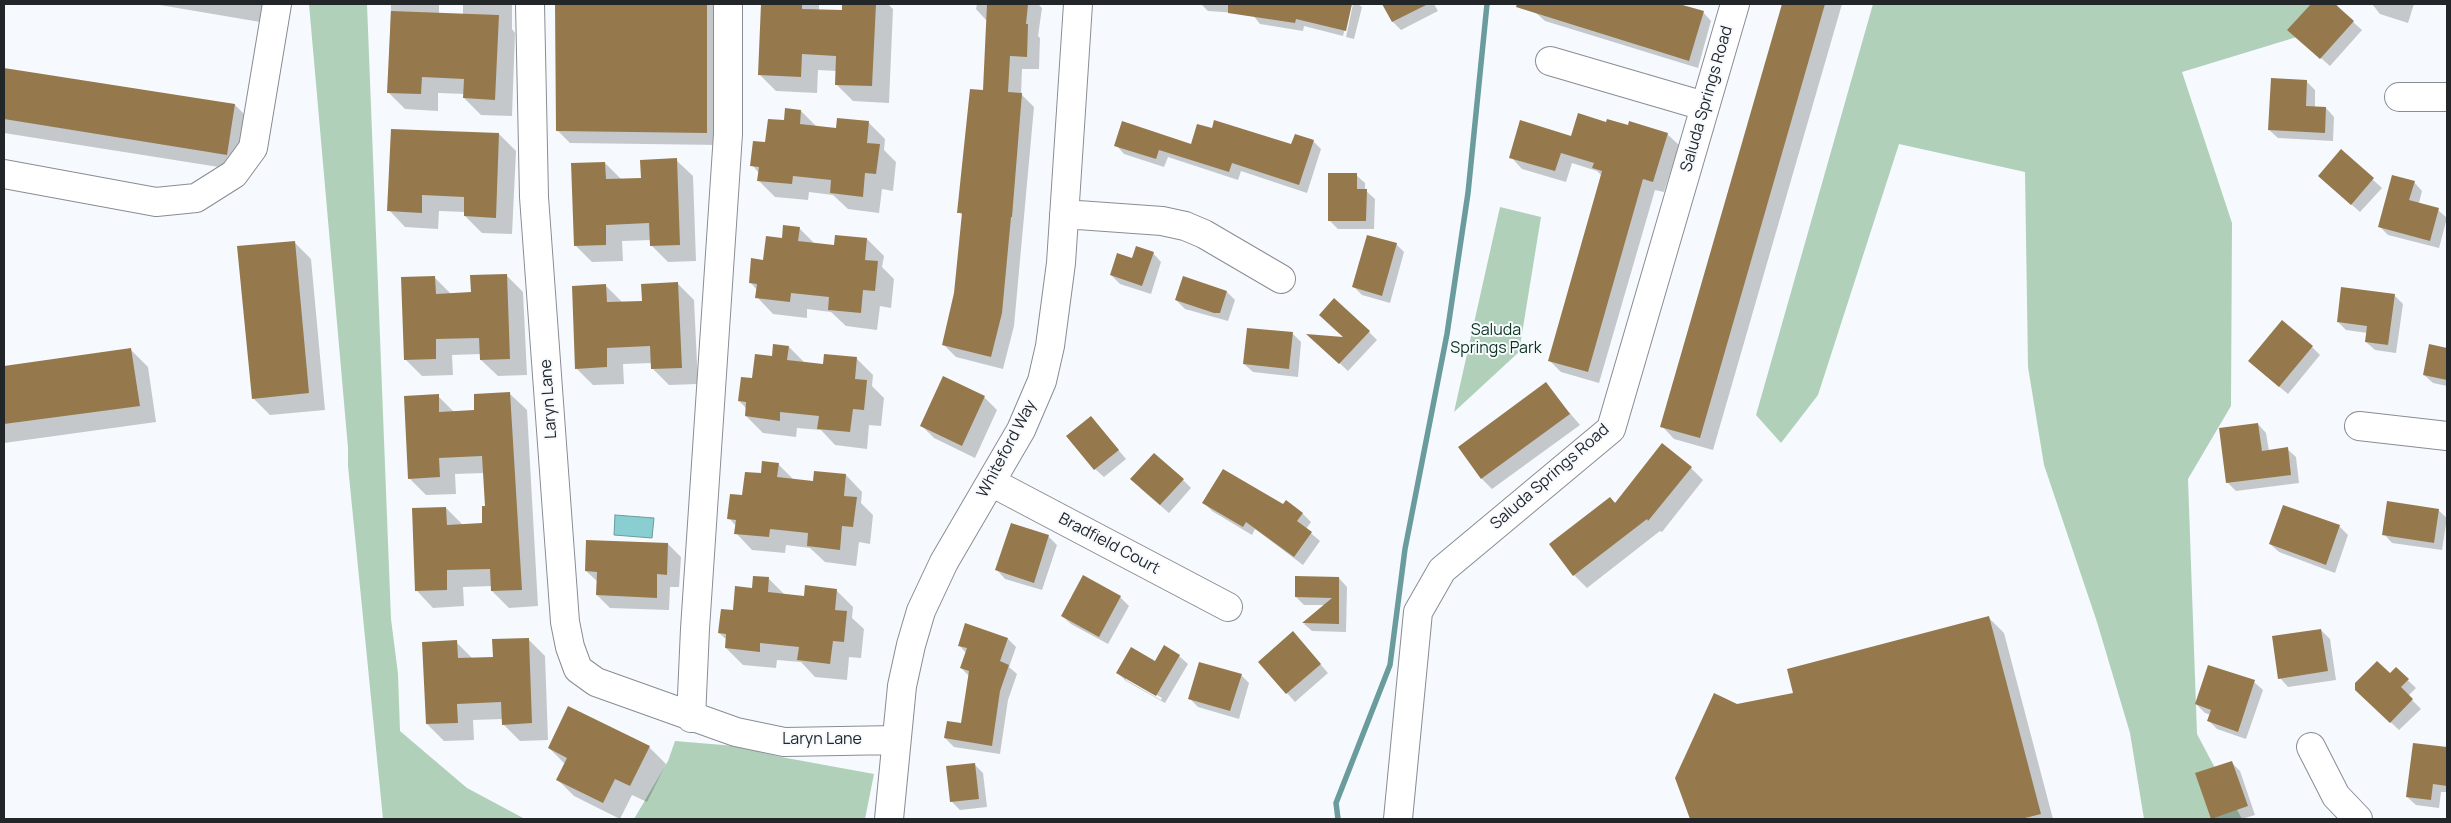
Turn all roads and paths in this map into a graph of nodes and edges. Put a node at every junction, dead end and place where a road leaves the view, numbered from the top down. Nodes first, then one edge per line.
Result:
1 (277, 4) edge
2 (530, 4) edge
3 (728, 4) edge
4 (1078, 4) edge
5 (1735, 4) edge
6 (1550, 61) dead end
7 (2399, 97) dead end
8 (2447, 97) edge
9 (1704, 106) junction
10 (4, 174) edge
11 (1064, 214) junction
12 (1281, 279) dead end
13 (2359, 426) dead end
14 (2447, 436) edge
15 (991, 482) junction
16 (1228, 607) dead end
17 (691, 718) junction
18 (896, 740) junction
19 (2311, 747) dead end
20 (890, 819) edge
21 (1398, 819) edge
22 (2358, 819) edge

1 - 10 street
2 - 17 street, Laryn Lane
3 - 17 street
4 - 11 street, Whiteford Way
5 - 9 street, Saluda Springs Road
6 - 9 street
7 - 8 street
9 - 21 street, Saluda Springs Road
11 - 12 street
11 - 15 street, Whiteford Way
13 - 14 street
15 - 16 street, Bradfield Court
15 - 18 street, Whiteford Way
17 - 18 street, Laryn Lane
18 - 20 street, Whiteford Way
19 - 22 street

